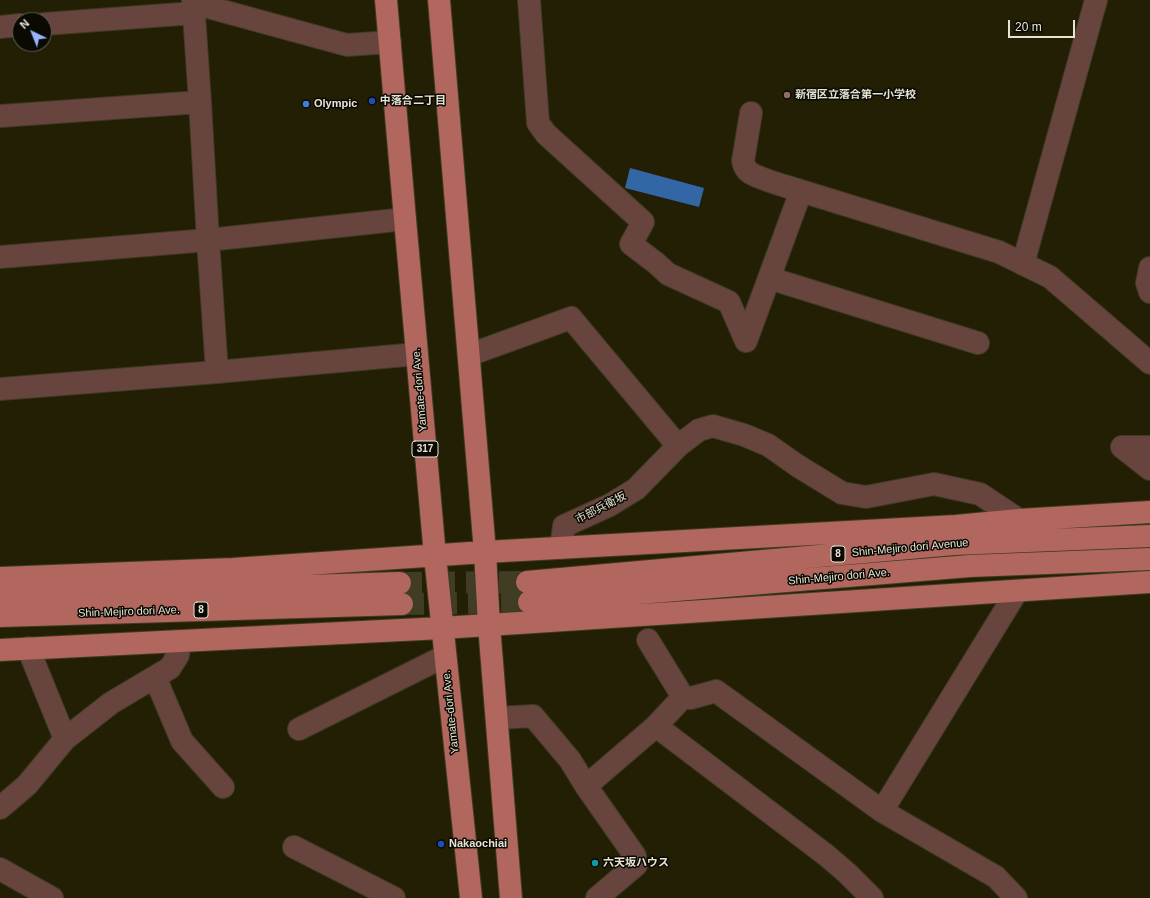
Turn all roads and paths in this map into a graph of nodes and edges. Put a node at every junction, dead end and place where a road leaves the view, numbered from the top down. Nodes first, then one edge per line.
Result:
1 (386, 0) edge
2 (439, 0) edge
3 (529, 0) edge
4 (1096, 0) edge
5 (193, 5) edge
6 (52, 23) edge
7 (12, 26) edge
8 (0, 27) edge
9 (390, 42) junction
10 (200, 102) junction
11 (751, 113) dead end
12 (0, 116) edge
13 (801, 191) junction
14 (405, 219) junction
15 (208, 240) junction
16 (0, 257) edge
17 (1023, 264) junction
18 (1150, 268) edge
19 (769, 278) junction
20 (1150, 292) edge
21 (978, 343) dead end
22 (417, 354) junction
23 (469, 355) junction
24 (1150, 363) edge
25 (217, 372) junction
26 (0, 389) edge
27 (678, 446) junction
28 (1150, 446) edge
29 (1150, 469) edge
30 (1150, 512) edge
31 (1019, 520) junction
32 (1150, 536) edge
33 (561, 548) junction
34 (486, 552) junction
35 (435, 556) junction
36 (1150, 559) edge
37 (0, 581) edge
38 (1150, 582) edge
39 (1017, 591) junction
40 (528, 592) joint
41 (0, 616) edge
42 (489, 626) junction
43 (442, 628) junction
44 (648, 640) dead end
45 (180, 641) junction
46 (28, 648) junction
47 (0, 650) edge
48 (445, 656) junction
49 (155, 677) junction
50 (683, 697) junction
51 (497, 718) junction
52 (656, 726) junction
53 (299, 729) dead end
54 (66, 739) junction
55 (586, 786) junction
56 (223, 787) dead end
57 (0, 808) edge
58 (882, 811) junction
59 (294, 847) dead end
60 (0, 870) edge
61 (52, 898) edge
62 (394, 898) edge
63 (471, 898) edge
64 (511, 898) edge
65 (598, 898) edge
66 (872, 898) edge
67 (1016, 898) edge

1 - 9 main road, Yamate-dori Ave. / 317
2 - 23 main road
3 - 19 street
4 - 17 street
5 - 6 street
5 - 9 street
5 - 10 street
7 - 8 street
9 - 14 main road, Yamate-dori Ave. / 317
10 - 12 street
10 - 15 street
11 - 13 street
13 - 17 street
13 - 19 street
14 - 15 street
14 - 22 main road, Yamate-dori Ave. / 317
15 - 16 street
15 - 25 street
17 - 24 street
18 - 20 street
19 - 21 street
22 - 25 street
22 - 35 main road, Yamate-dori Ave. / 317
23 - 27 street
23 - 34 main road
25 - 26 street
27 - 31 street, 市部兵衛坂
27 - 33 street, 市部兵衛坂
28 - 29 street
30 - 31 main road
31 - 33 main road
32 - 40 main road, Shin-Mejiro dori Avenue / 8
33 - 34 main road
34 - 35 main road
34 - 42 main road
35 - 37 main road
35 - 43 main road, Yamate-dori Ave. / 317
36 - 40 main road, Shin-Mejiro dori Ave. / 8
37 - 41 main road, Shin-Mejiro dori Ave. / 8
38 - 39 main road
39 - 42 main road
39 - 58 street
42 - 43 main road
42 - 51 main road
43 - 45 main road
43 - 48 main road, Yamate-dori Ave. / 317
44 - 50 street
45 - 46 main road
45 - 49 street
46 - 47 main road
46 - 54 street
48 - 53 street
48 - 63 main road, Yamate-dori Ave. / 317
49 - 54 street
49 - 56 street
50 - 52 street
50 - 58 street
51 - 55 street
51 - 64 main road
52 - 55 street
52 - 66 street
54 - 57 street
55 - 65 street
58 - 67 street
59 - 62 street
60 - 61 street

